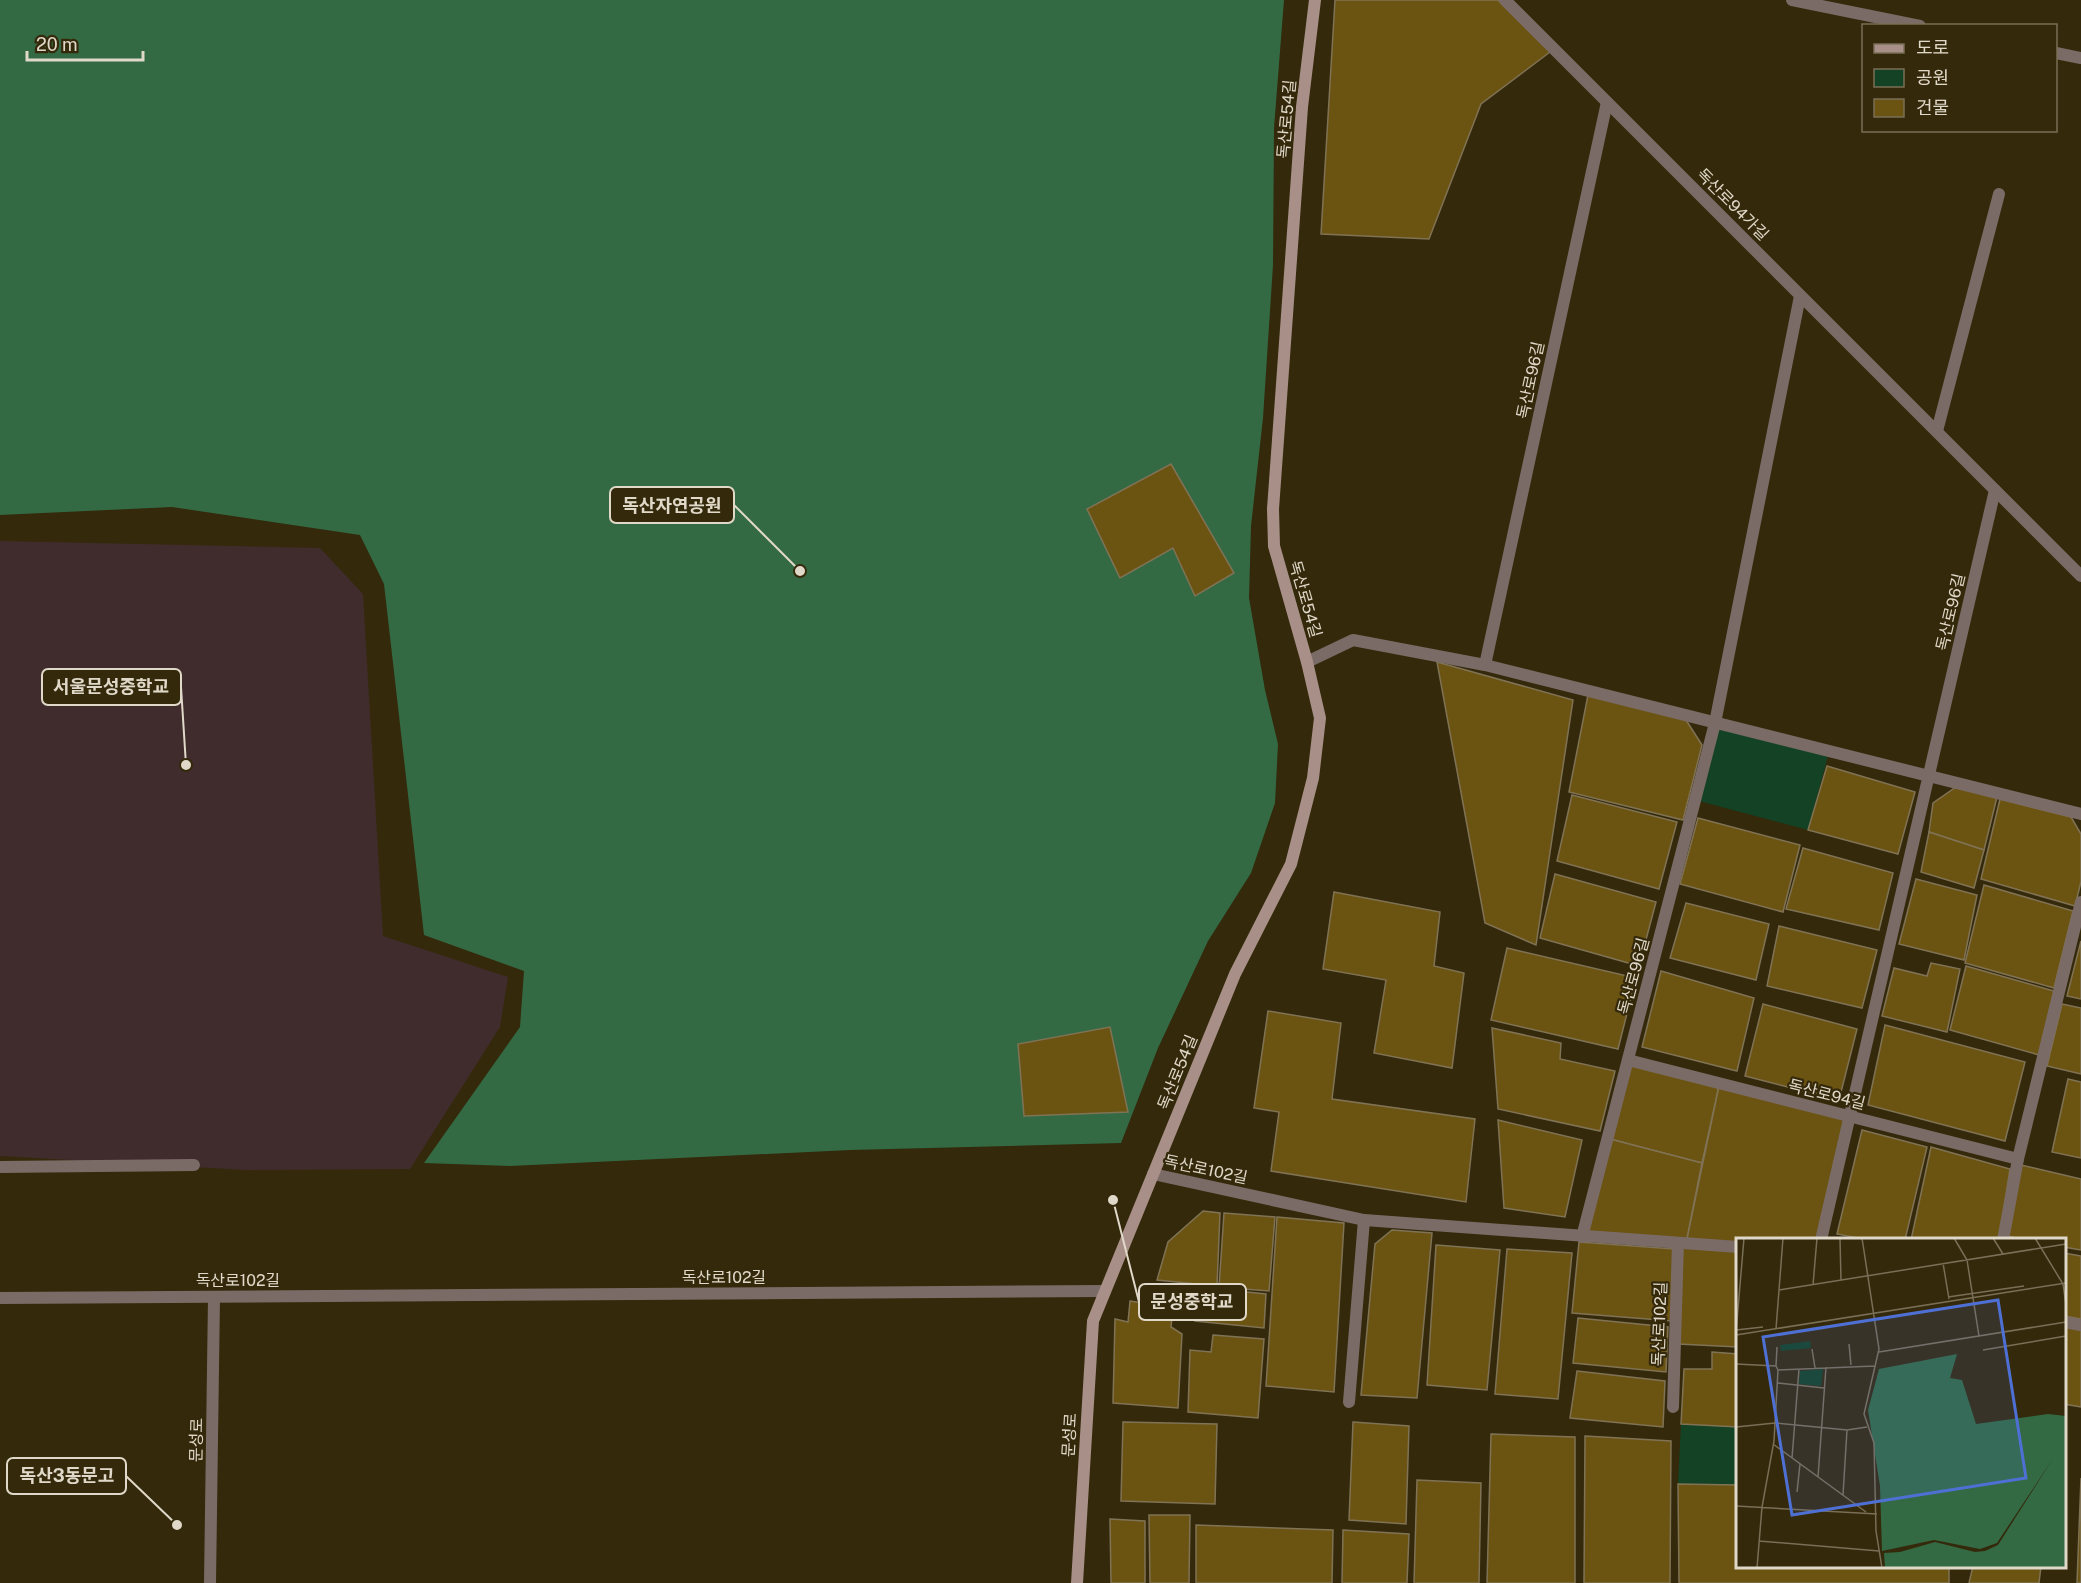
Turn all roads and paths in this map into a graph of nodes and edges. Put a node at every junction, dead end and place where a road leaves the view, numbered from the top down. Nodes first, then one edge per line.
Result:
1 (1315, 0) edge
2 (1505, 0) edge
3 (1792, 0) edge
4 (1910, 24) edge
5 (2057, 53) edge
6 (2081, 58) edge
7 (1607, 102) junction
8 (1999, 194) dead end
9 (1800, 296) junction
10 (1937, 432) junction
11 (1995, 490) junction
12 (2081, 576) edge
13 (1307, 662) junction
14 (1485, 665) junction
15 (1715, 723) junction
16 (1928, 777) junction
17 (2081, 814) edge
18 (2081, 902) edge
19 (1628, 1060) junction
20 (1849, 1116) junction
21 (2018, 1158) junction
22 (194, 1166) dead end
23 (0, 1167) edge
24 (1153, 1174) junction
25 (1364, 1220) junction
26 (1582, 1237) junction
27 (1821, 1238) edge
28 (2003, 1238) edge
29 (1678, 1243) junction
30 (1736, 1247) edge
31 (1105, 1291) junction
32 (214, 1297) junction
33 (0, 1298) edge
34 (2066, 1322) edge
35 (2081, 1325) edge
36 (1349, 1402) dead end
37 (1673, 1407) dead end
38 (210, 1583) edge
39 (1077, 1583) edge

1 - 13 street, 독산로54길
2 - 7 street, 독산로94가길
3 - 4 street
5 - 6 street
7 - 9 street, 독산로94가길
7 - 14 street, 독산로96길
8 - 10 street
9 - 10 street, 독산로94가길
9 - 15 street, 독산로96길
10 - 11 street, 독산로94가길
11 - 12 street, 독산로94가길
11 - 16 street, 독산로96길
13 - 14 street
13 - 24 street, 독산로54길
14 - 15 street
15 - 16 street
15 - 19 street, 독산로96길
16 - 17 street
16 - 20 street, 독산로96길
18 - 21 street
19 - 20 street, 독산로94길
19 - 26 street, 독산로96길
20 - 21 street, 독산로94길
20 - 27 street, 독산로96길
21 - 28 street
22 - 23 street
24 - 25 street, 독산로102길
24 - 31 street, 독산로102길
25 - 26 street, 독산로102길
25 - 36 street
26 - 29 street, 독산로102길
29 - 30 street, 독산로102길
29 - 37 street, 독산로102길
31 - 32 street, 독산로102길
31 - 39 street, 문성로
32 - 33 street, 독산로102길
32 - 38 street, 문성로
34 - 35 street

